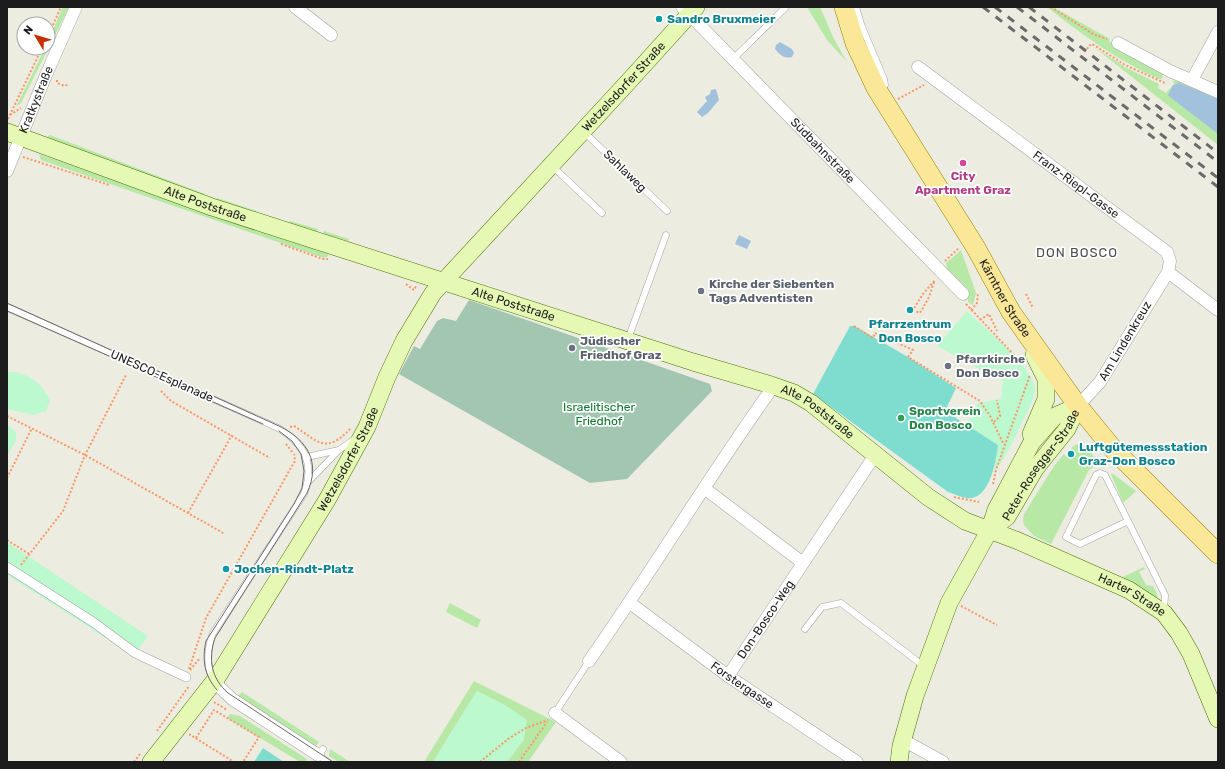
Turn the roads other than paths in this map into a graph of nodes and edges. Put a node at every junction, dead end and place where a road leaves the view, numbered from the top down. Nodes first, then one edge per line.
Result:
1 (76, 7) edge
2 (295, 7) edge
3 (786, 7) edge
4 (844, 7) edge
5 (856, 7) edge
6 (689, 10) edge
7 (1218, 32) edge
8 (331, 35) dead end
9 (1112, 41) road end
10 (732, 59) junction
11 (918, 67) dead end
12 (1192, 80) junction
13 (1218, 92) edge
14 (879, 93) junction
15 (583, 131) junction
16 (14, 136) edge
17 (551, 165) junction
18 (7, 171) edge
19 (667, 211) dead end
20 (602, 213) dead end
21 (666, 235) dead end
22 (1168, 272) junction
23 (442, 282) junction
24 (963, 294) dead end
25 (7, 307) edge
26 (1218, 310) edge
27 (1011, 312) junction
28 (628, 341) junction
29 (771, 385) junction
30 (1078, 406) junction
31 (360, 427) junction
32 (339, 450) junction
33 (876, 455) junction
34 (1024, 456) junction
35 (307, 457) junction
36 (307, 483) junction
37 (704, 488) junction
38 (1128, 521) junction
39 (989, 531) junction
40 (1216, 548) edge
41 (803, 563) junction
42 (7, 567) edge
43 (630, 602) junction
44 (1164, 613) junction
45 (805, 629) dead end
46 (590, 661) joint
47 (925, 667) junction
48 (728, 676) junction
49 (186, 677) road end
50 (214, 682) junction
51 (551, 718) joint
52 (1218, 719) edge
53 (903, 740) junction
54 (147, 756) edge
55 (323, 756) edge
56 (621, 762) edge
57 (858, 762) edge
58 (899, 762) edge
59 (943, 762) edge

1 - 16 street, Kratkystraße
2 - 8 street
3 - 10 lane
4 - 14 main road, Kärntner Straße
5 - 14 lane
6 - 10 street, Südbahnstraße
6 - 15 main road, Wetzelsdorfer Straße
7 - 12 street
9 - 12 street
10 - 24 street, Südbahnstraße
11 - 22 street, Franz-Riepl-Gasse
12 - 13 street
14 - 27 main road, Kärntner Straße
15 - 17 main road, Wetzelsdorfer Straße
15 - 19 lane, Sahlaweg
16 - 18 street, Kratkystraße
16 - 23 main road, Alte Poststraße
17 - 20 lane
17 - 23 main road, Wetzelsdorfer Straße
21 - 28 lane
22 - 26 street
22 - 30 street, Am Lindenkreuz
23 - 28 main road, Alte Poststraße
23 - 31 main road, Wetzelsdorfer Straße
25 - 35 lane, UNESCO-Esplanade
27 - 30 main road, Kärntner Straße
27 - 34 main road
28 - 29 main road, Alte Poststraße
29 - 33 main road, Alte Poststraße
29 - 37 street
30 - 34 main road, Peter-Rosegger-Straße
30 - 39 main road, Peter-Rosegger-Straße
30 - 40 main road, Kärntner Straße
31 - 32 lane
31 - 50 main road, Wetzelsdorfer Straße
32 - 35 lane
32 - 36 lane
33 - 39 main road, Alte Poststraße
33 - 41 street, Don-Bosco-Weg
34 - 39 main road, Peter-Rosegger-Straße
35 - 36 lane
36 - 50 lane
37 - 41 street
37 - 43 street
38 - 38 lane
38 - 44 lane
39 - 44 main road, Harter Straße
39 - 47 main road, Peter-Rosegger-Straße
41 - 48 street, Don-Bosco-Weg
42 - 49 street
43 - 46 street
43 - 48 street, Forstergasse
44 - 52 main road, Harter Straße
45 - 47 lane
46 - 51 lane
47 - 53 main road, Peter-Rosegger-Straße
48 - 57 street, Forstergasse
50 - 54 main road, Wetzelsdorfer Straße
50 - 55 street
51 - 56 street
53 - 58 main road, Peter-Rosegger-Straße
53 - 59 street

